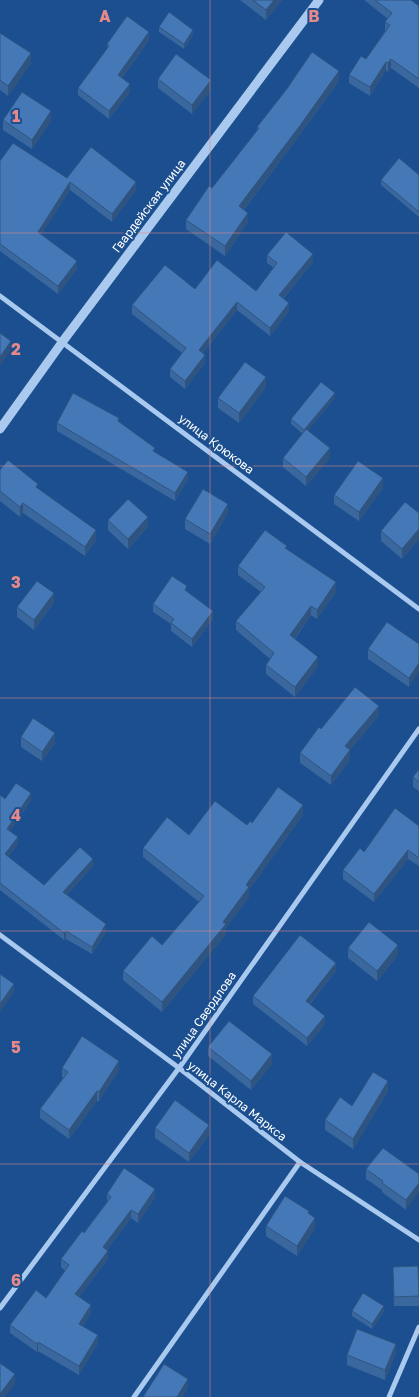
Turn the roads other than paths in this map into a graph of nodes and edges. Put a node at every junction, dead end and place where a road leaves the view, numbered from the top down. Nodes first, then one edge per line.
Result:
1 (319, 0) edge
2 (0, 296) edge
3 (63, 341) junction
4 (0, 429) edge
5 (419, 609) edge
6 (419, 729) edge
7 (0, 935) edge
8 (179, 1068) junction
9 (300, 1162) junction
10 (419, 1240) edge
11 (0, 1308) edge
12 (419, 1327) edge
13 (134, 1397) edge
14 (389, 1397) edge

1 - 3 street, Гвардейская улица
2 - 3 street, улица Крюкова
3 - 4 street, Гвардейская улица
3 - 5 street, улица Крюкова
6 - 8 street, улица Свердлова
7 - 8 street, улица Карла Маркса
8 - 9 street, улица Карла Маркса
8 - 11 street, улица Свердлова
9 - 10 street, улица Карла Маркса
9 - 13 street
12 - 14 street

